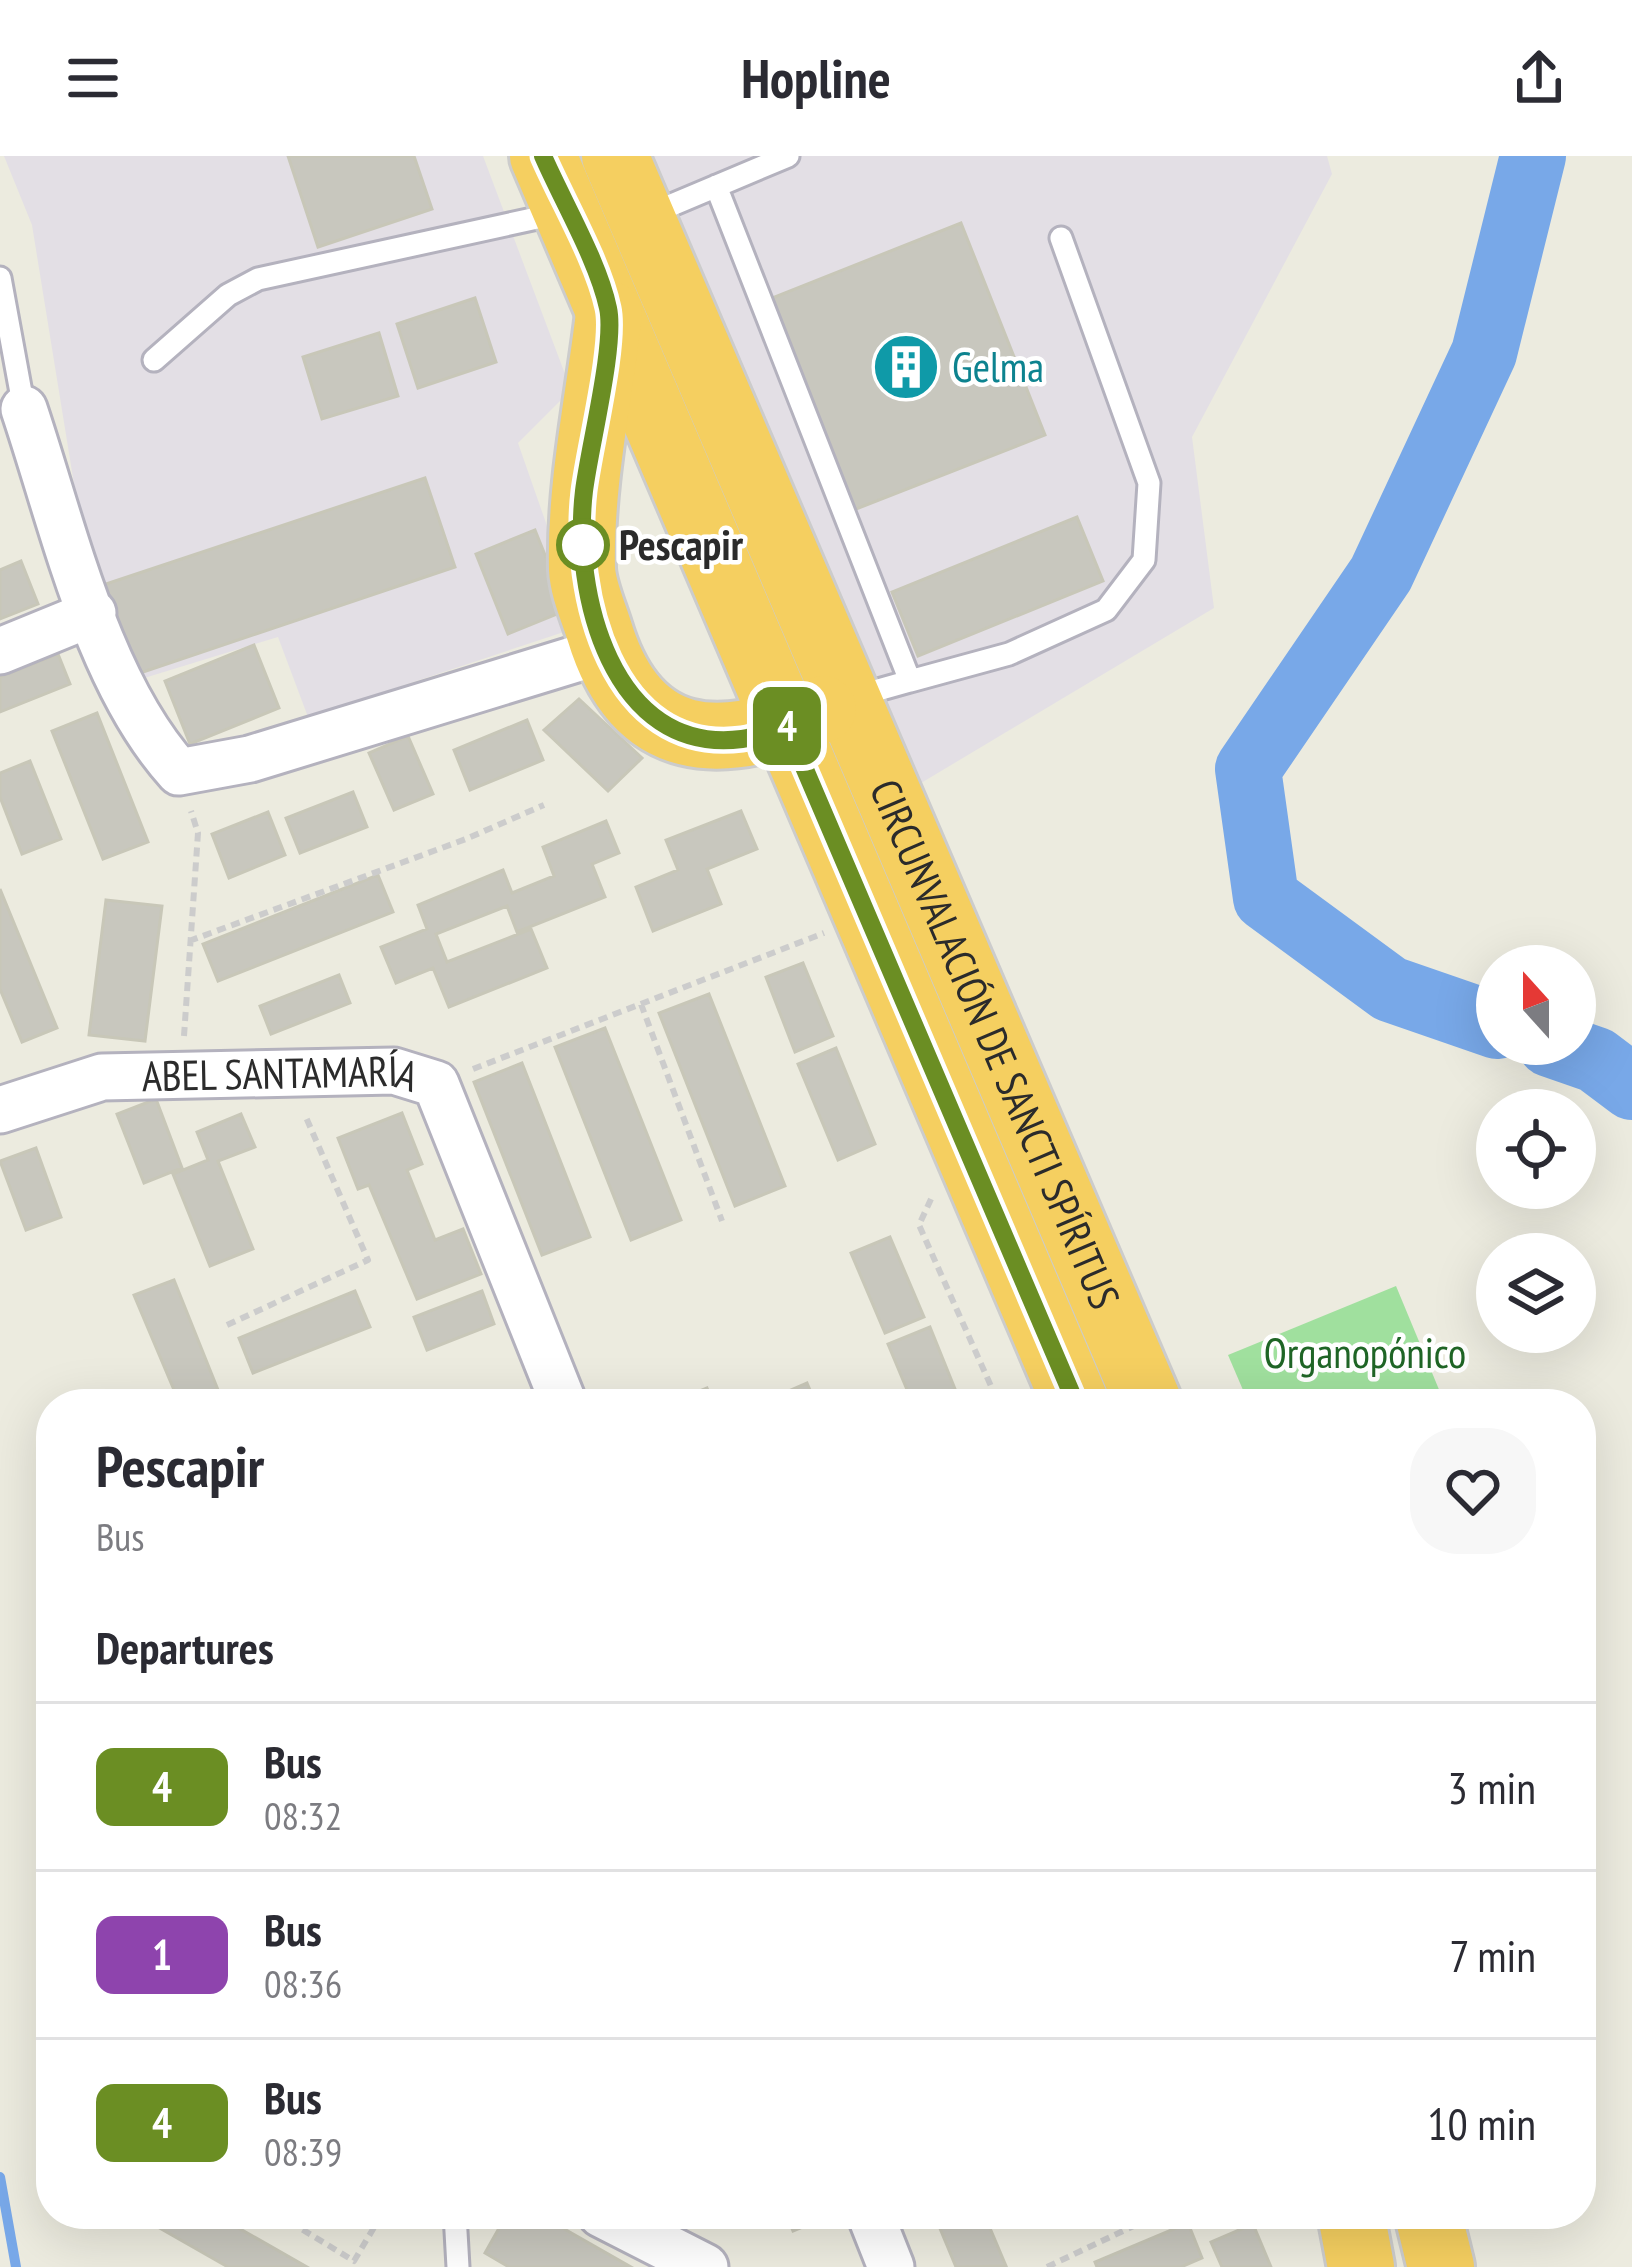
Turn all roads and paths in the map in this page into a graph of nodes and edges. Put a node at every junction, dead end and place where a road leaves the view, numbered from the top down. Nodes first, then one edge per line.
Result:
1 (615, 156) edge
2 (788, 156) edge
3 (555, 184) edge
4 (716, 186) junction
5 (642, 218) junction
6 (1061, 238) dead end
7 (0, 278) edge
8 (609, 310) junction
9 (154, 360) dead end
10 (24, 409) joint
11 (93, 614) junction
12 (605, 650) junction
13 (0, 651) edge
14 (910, 681) junction
15 (847, 698) junction
16 (786, 725) junction
17 (179, 772) junction
18 (544, 805) dead end
19 (867, 916) junction
20 (189, 941) junction
21 (641, 1004) junction
22 (286, 1073) junction
23 (182, 1076) junction
24 (436, 1084) junction
25 (0, 1110) edge
26 (962, 1136) junction
27 (722, 1221) dead end
28 (227, 1324) dead end
29 (558, 1389) edge
30 (992, 1389) edge
31 (1070, 1389) edge
32 (1143, 1389) edge
33 (302, 2229) edge
34 (373, 2229) edge
35 (456, 2229) edge
36 (631, 2229) edge
37 (876, 2229) edge
38 (1127, 2229) edge
39 (1354, 2229) edge
40 (1431, 2229) edge
41 (458, 2267) edge
42 (704, 2267) edge
43 (891, 2267) edge
44 (1047, 2267) edge
45 (1361, 2267) edge
46 (1441, 2267) edge

1 - 5 highway, CIRCUNVALACIÓN DE SANCTI SPÍRITUS
2 - 4 lane
3 - 8 highway, CIRCUNVALACIÓN DE SANCTI SPÍRITUS
3 - 9 lane
4 - 5 lane
4 - 14 lane
5 - 15 highway, CIRCUNVALACIÓN DE SANCTI SPÍRITUS
6 - 14 lane
7 - 10 lane
8 - 12 highway
8 - 16 highway, CIRCUNVALACIÓN DE SANCTI SPÍRITUS
10 - 11 street
11 - 13 street
11 - 17 street
12 - 16 highway
12 - 17 street
14 - 15 lane
15 - 16 highway
15 - 32 highway, CIRCUNVALACIÓN DE SANCTI SPÍRITUS
16 - 19 highway, CIRCUNVALACIÓN DE SANCTI SPÍRITUS
17 - 20 path
18 - 20 path
19 - 21 path
19 - 26 highway, CIRCUNVALACIÓN DE SANCTI SPÍRITUS
20 - 23 path
21 - 24 path
21 - 27 path
22 - 23 street, ABEL SANTAMARÍA
22 - 24 street, ABEL SANTAMARÍA
22 - 28 path
23 - 25 street, ABEL SANTAMARÍA
24 - 29 street, ABEL SANTAMARÍA
26 - 30 path
26 - 31 highway, CIRCUNVALACIÓN DE SANCTI SPÍRITUS
33 - 34 path
35 - 41 lane
36 - 42 street
37 - 43 street
38 - 44 path
39 - 45 highway
40 - 46 highway

